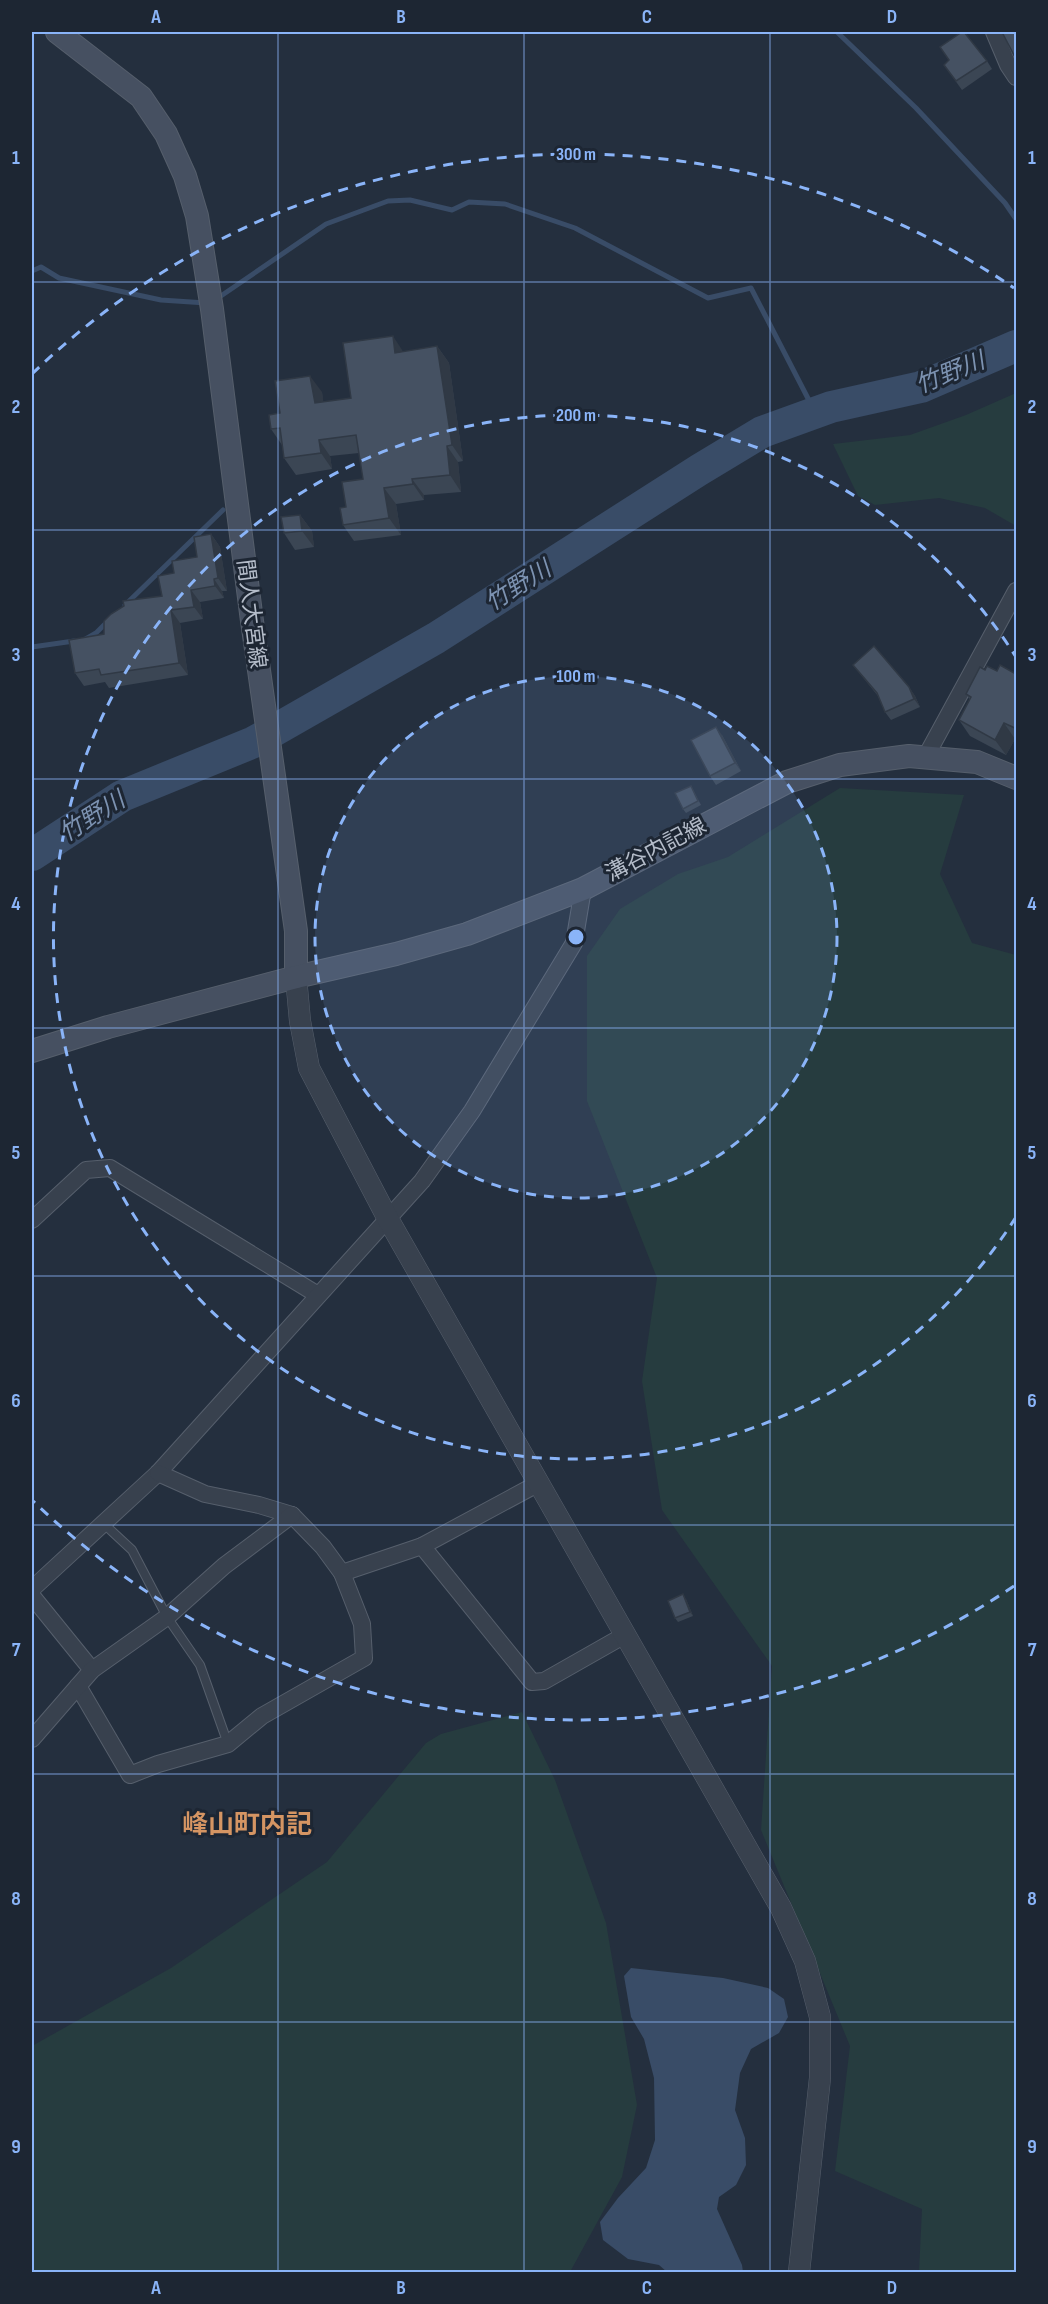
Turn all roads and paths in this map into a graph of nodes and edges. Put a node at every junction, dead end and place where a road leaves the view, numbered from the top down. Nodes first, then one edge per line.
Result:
1 (57, 32) edge
2 (994, 32) edge
3 (1017, 77) edge
4 (1017, 591) edge
5 (925, 758) junction
6 (1017, 778) edge
7 (583, 889) junction
8 (296, 977) junction
9 (32, 1051) edge
10 (388, 1219) junction
11 (32, 1220) edge
12 (318, 1295) junction
13 (158, 1473) junction
14 (539, 1482) junction
15 (292, 1515) junction
16 (102, 1523) junction
17 (422, 1546) junction
18 (342, 1573) junction
19 (32, 1588) edge
20 (32, 1596) edge
21 (167, 1617) junction
22 (625, 1635) junction
23 (92, 1670) junction
24 (78, 1686) junction
25 (32, 1739) edge
26 (228, 1744) junction
27 (799, 2272) edge

1 - 8 main road, 間人大宮線
2 - 3 street
4 - 5 street
5 - 6 main road, 溝谷内記線
5 - 7 main road, 溝谷内記線
7 - 8 main road, 溝谷内記線
7 - 10 street
8 - 9 main road
8 - 10 street
10 - 12 street
10 - 14 street
11 - 12 street
12 - 13 street
13 - 15 street
13 - 16 street
14 - 17 street
14 - 22 street
15 - 18 street
15 - 21 street
16 - 19 street
16 - 21 lane
17 - 18 street
17 - 22 street
18 - 26 street
20 - 23 street
21 - 23 street
21 - 26 lane
22 - 27 street
23 - 24 street
24 - 25 street
24 - 26 street

